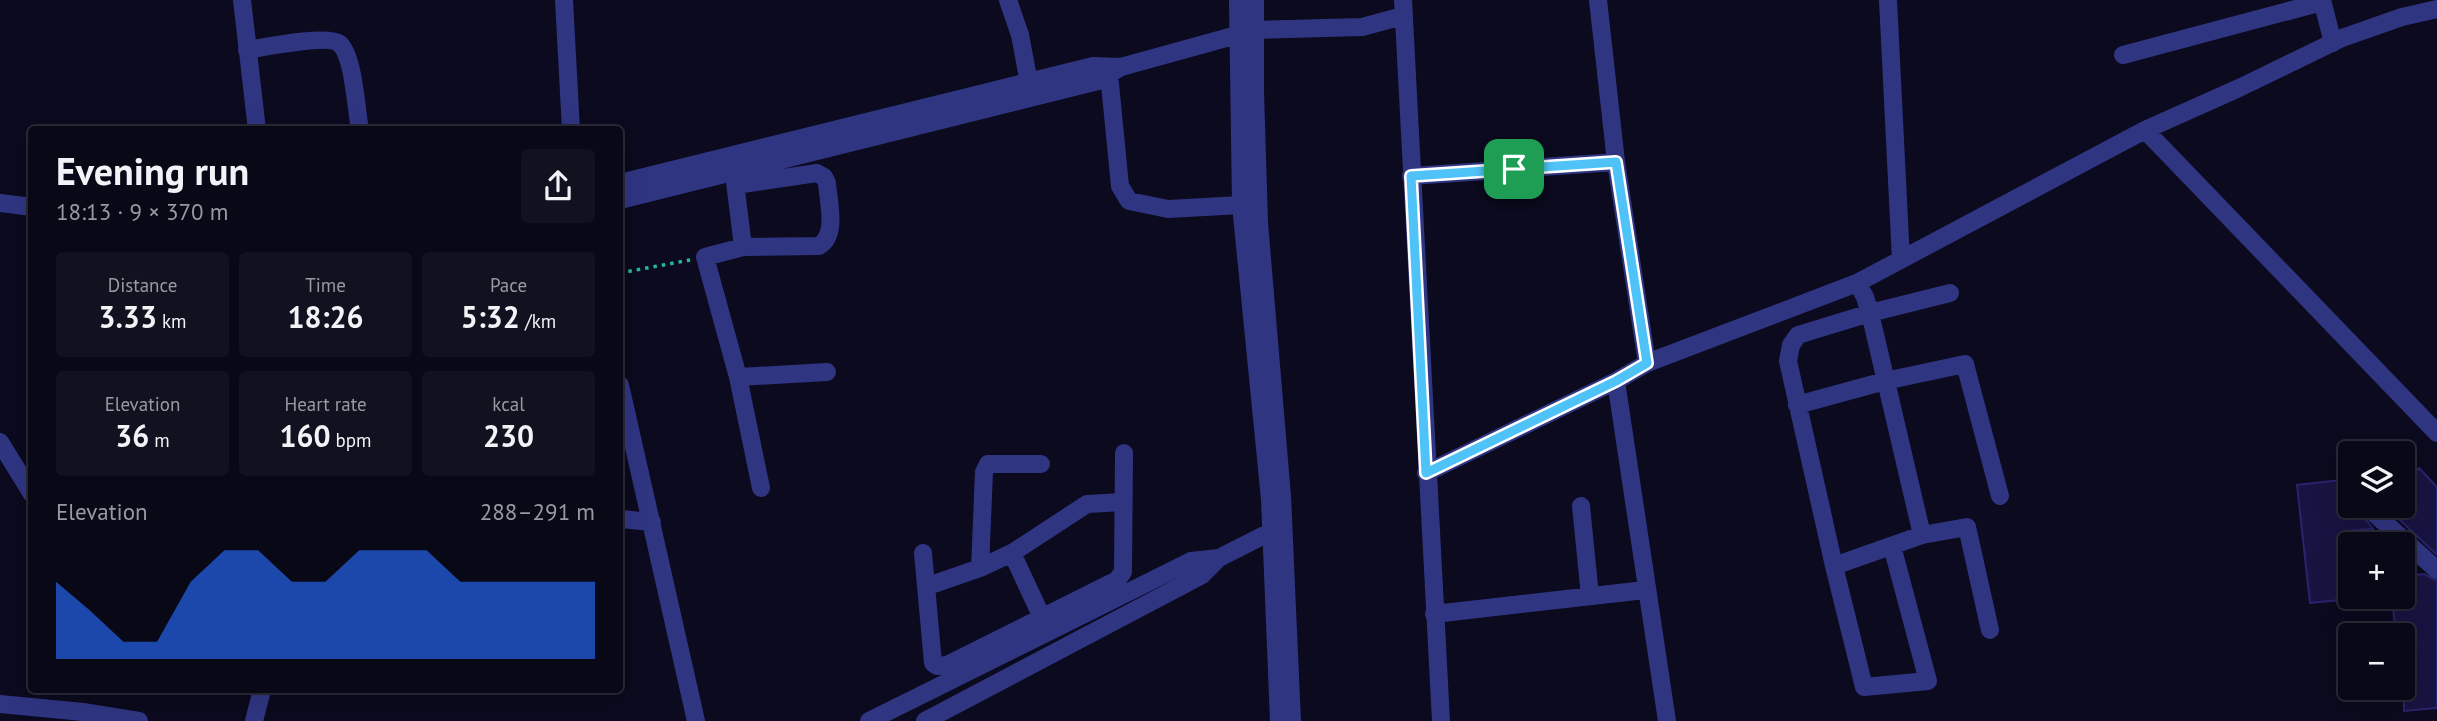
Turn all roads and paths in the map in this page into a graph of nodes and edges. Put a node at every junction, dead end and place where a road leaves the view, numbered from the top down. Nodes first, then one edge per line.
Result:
1 (236, 0) edge
2 (242, 0) edge
3 (564, 0) edge
4 (1008, 0) edge
5 (1238, 0) edge
6 (1255, 0) edge
7 (1598, 0) edge
8 (1888, 0) edge
9 (2322, 1) edge
10 (1403, 8) edge
11 (2402, 8) edge
12 (2437, 9) edge
13 (1247, 32) junction
14 (2333, 43) junction
15 (247, 50) junction
16 (2123, 55) dead end
17 (1115, 71) junction
18 (1029, 83) junction
19 (253, 91) junction
20 (257, 126) edge
21 (359, 126) edge
22 (571, 126) edge
23 (2146, 130) junction
24 (1616, 162) junction
25 (1411, 176) junction
26 (735, 178) junction
27 (623, 182) edge
28 (623, 199) edge
29 (0, 203) edge
30 (1241, 205) junction
31 (28, 206) edge
32 (743, 247) junction
33 (705, 257) junction
34 (1901, 260) junction
35 (623, 272) edge
36 (1857, 283) junction
37 (1950, 293) dead end
38 (1870, 313) junction
39 (1647, 363) junction
40 (827, 372) dead end
41 (738, 377) junction
42 (1616, 381) junction
43 (1885, 381) junction
44 (623, 398) edge
45 (1797, 405) junction
46 (2437, 433) edge
47 (0, 442) edge
48 (1124, 453) dead end
49 (1041, 464) dead end
50 (1426, 473) junction
51 (28, 488) edge
52 (761, 488) dead end
53 (2000, 496) dead end
54 (1123, 502) junction
55 (1580, 506) dead end
56 (2379, 518) edge
57 (623, 519) edge
58 (652, 522) junction
59 (1277, 529) junction
60 (1922, 535) junction
61 (1892, 546) junction
62 (923, 553) dead end
63 (1012, 553) junction
64 (1219, 558) junction
65 (1834, 566) junction
66 (980, 568) junction
67 (2437, 570) edge
68 (928, 586) junction
69 (1636, 591) dead end
70 (1590, 596) junction
71 (1434, 614) junction
72 (1045, 624) junction
73 (1990, 630) dead end
74 (1057, 650) junction
75 (261, 693) edge
76 (2, 710) edge
77 (139, 721) edge
78 (254, 721) edge
79 (696, 721) edge
80 (869, 721) edge
81 (926, 721) edge
82 (1279, 721) edge
83 (1292, 721) edge
84 (1441, 721) edge
85 (1667, 721) edge

1 - 19 street
2 - 15 street
3 - 22 street
4 - 18 street
5 - 13 street
6 - 13 street
7 - 24 street
8 - 34 street
9 - 14 street
9 - 16 street
10 - 13 street
10 - 25 street
11 - 12 street
11 - 14 street
13 - 17 street
13 - 30 street
13 - 59 street
14 - 23 street
15 - 19 street
15 - 21 street
17 - 18 street
17 - 26 street
17 - 30 street
18 - 27 street
19 - 20 street
23 - 34 street
23 - 46 street
24 - 25 street
24 - 39 street
25 - 50 street
26 - 28 street
26 - 32 street
26 - 32 street
29 - 31 street
30 - 59 street
32 - 33 street
33 - 35 path
33 - 41 street
34 - 36 street
36 - 38 street
36 - 39 street
37 - 38 street
38 - 43 street
38 - 45 street
39 - 42 street
40 - 41 street
41 - 52 street
42 - 50 street
42 - 85 street
43 - 45 street
43 - 53 street
43 - 60 street
44 - 58 street
45 - 65 street
47 - 51 street
48 - 54 street
49 - 66 street
50 - 71 street
54 - 63 street
54 - 72 street
55 - 70 street
56 - 67 street
57 - 58 street
58 - 79 street
59 - 64 street
59 - 82 street
59 - 83 street
60 - 61 street
60 - 73 street
61 - 65 street
61 - 65 street
62 - 68 street
63 - 66 street
63 - 72 street
64 - 72 street
64 - 74 street
66 - 68 street
68 - 72 street
69 - 70 street
70 - 71 street
71 - 84 street
72 - 74 street
72 - 80 street
74 - 81 street
75 - 78 street
76 - 77 street

